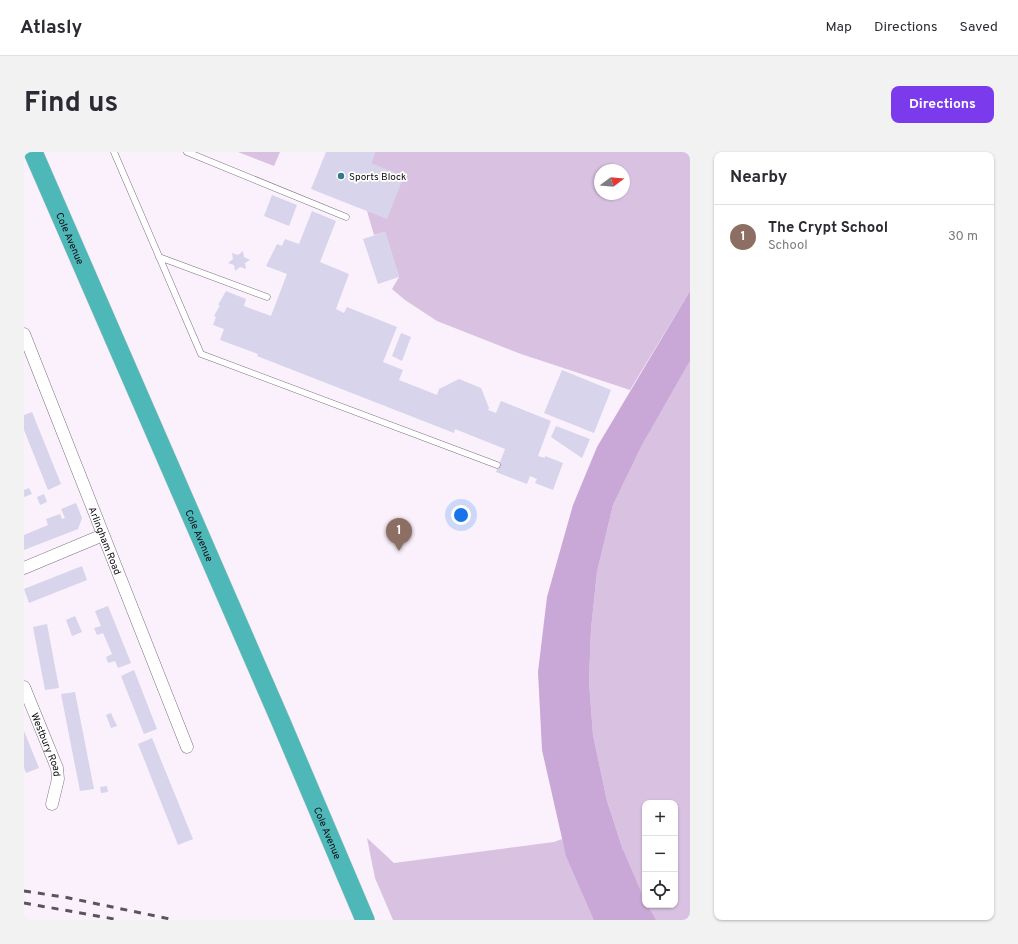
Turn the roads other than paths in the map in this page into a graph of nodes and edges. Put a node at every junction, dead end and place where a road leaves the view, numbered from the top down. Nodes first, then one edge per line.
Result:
1 (33, 152) edge
2 (114, 152) edge
3 (187, 152) edge
4 (346, 217) dead end
5 (159, 257) junction
6 (267, 298) dead end
7 (24, 334) edge
8 (497, 465) dead end
9 (103, 535) junction
10 (24, 568) edge
11 (24, 687) edge
12 (187, 747) dead end
13 (52, 804) dead end
14 (362, 913) edge

1 - 14 highway, Cole Avenue
2 - 5 lane
3 - 4 lane
5 - 6 lane
5 - 8 lane
7 - 9 street, Arlingham Road
9 - 10 street
9 - 12 street, Arlingham Road
11 - 13 street, Westbury Road

